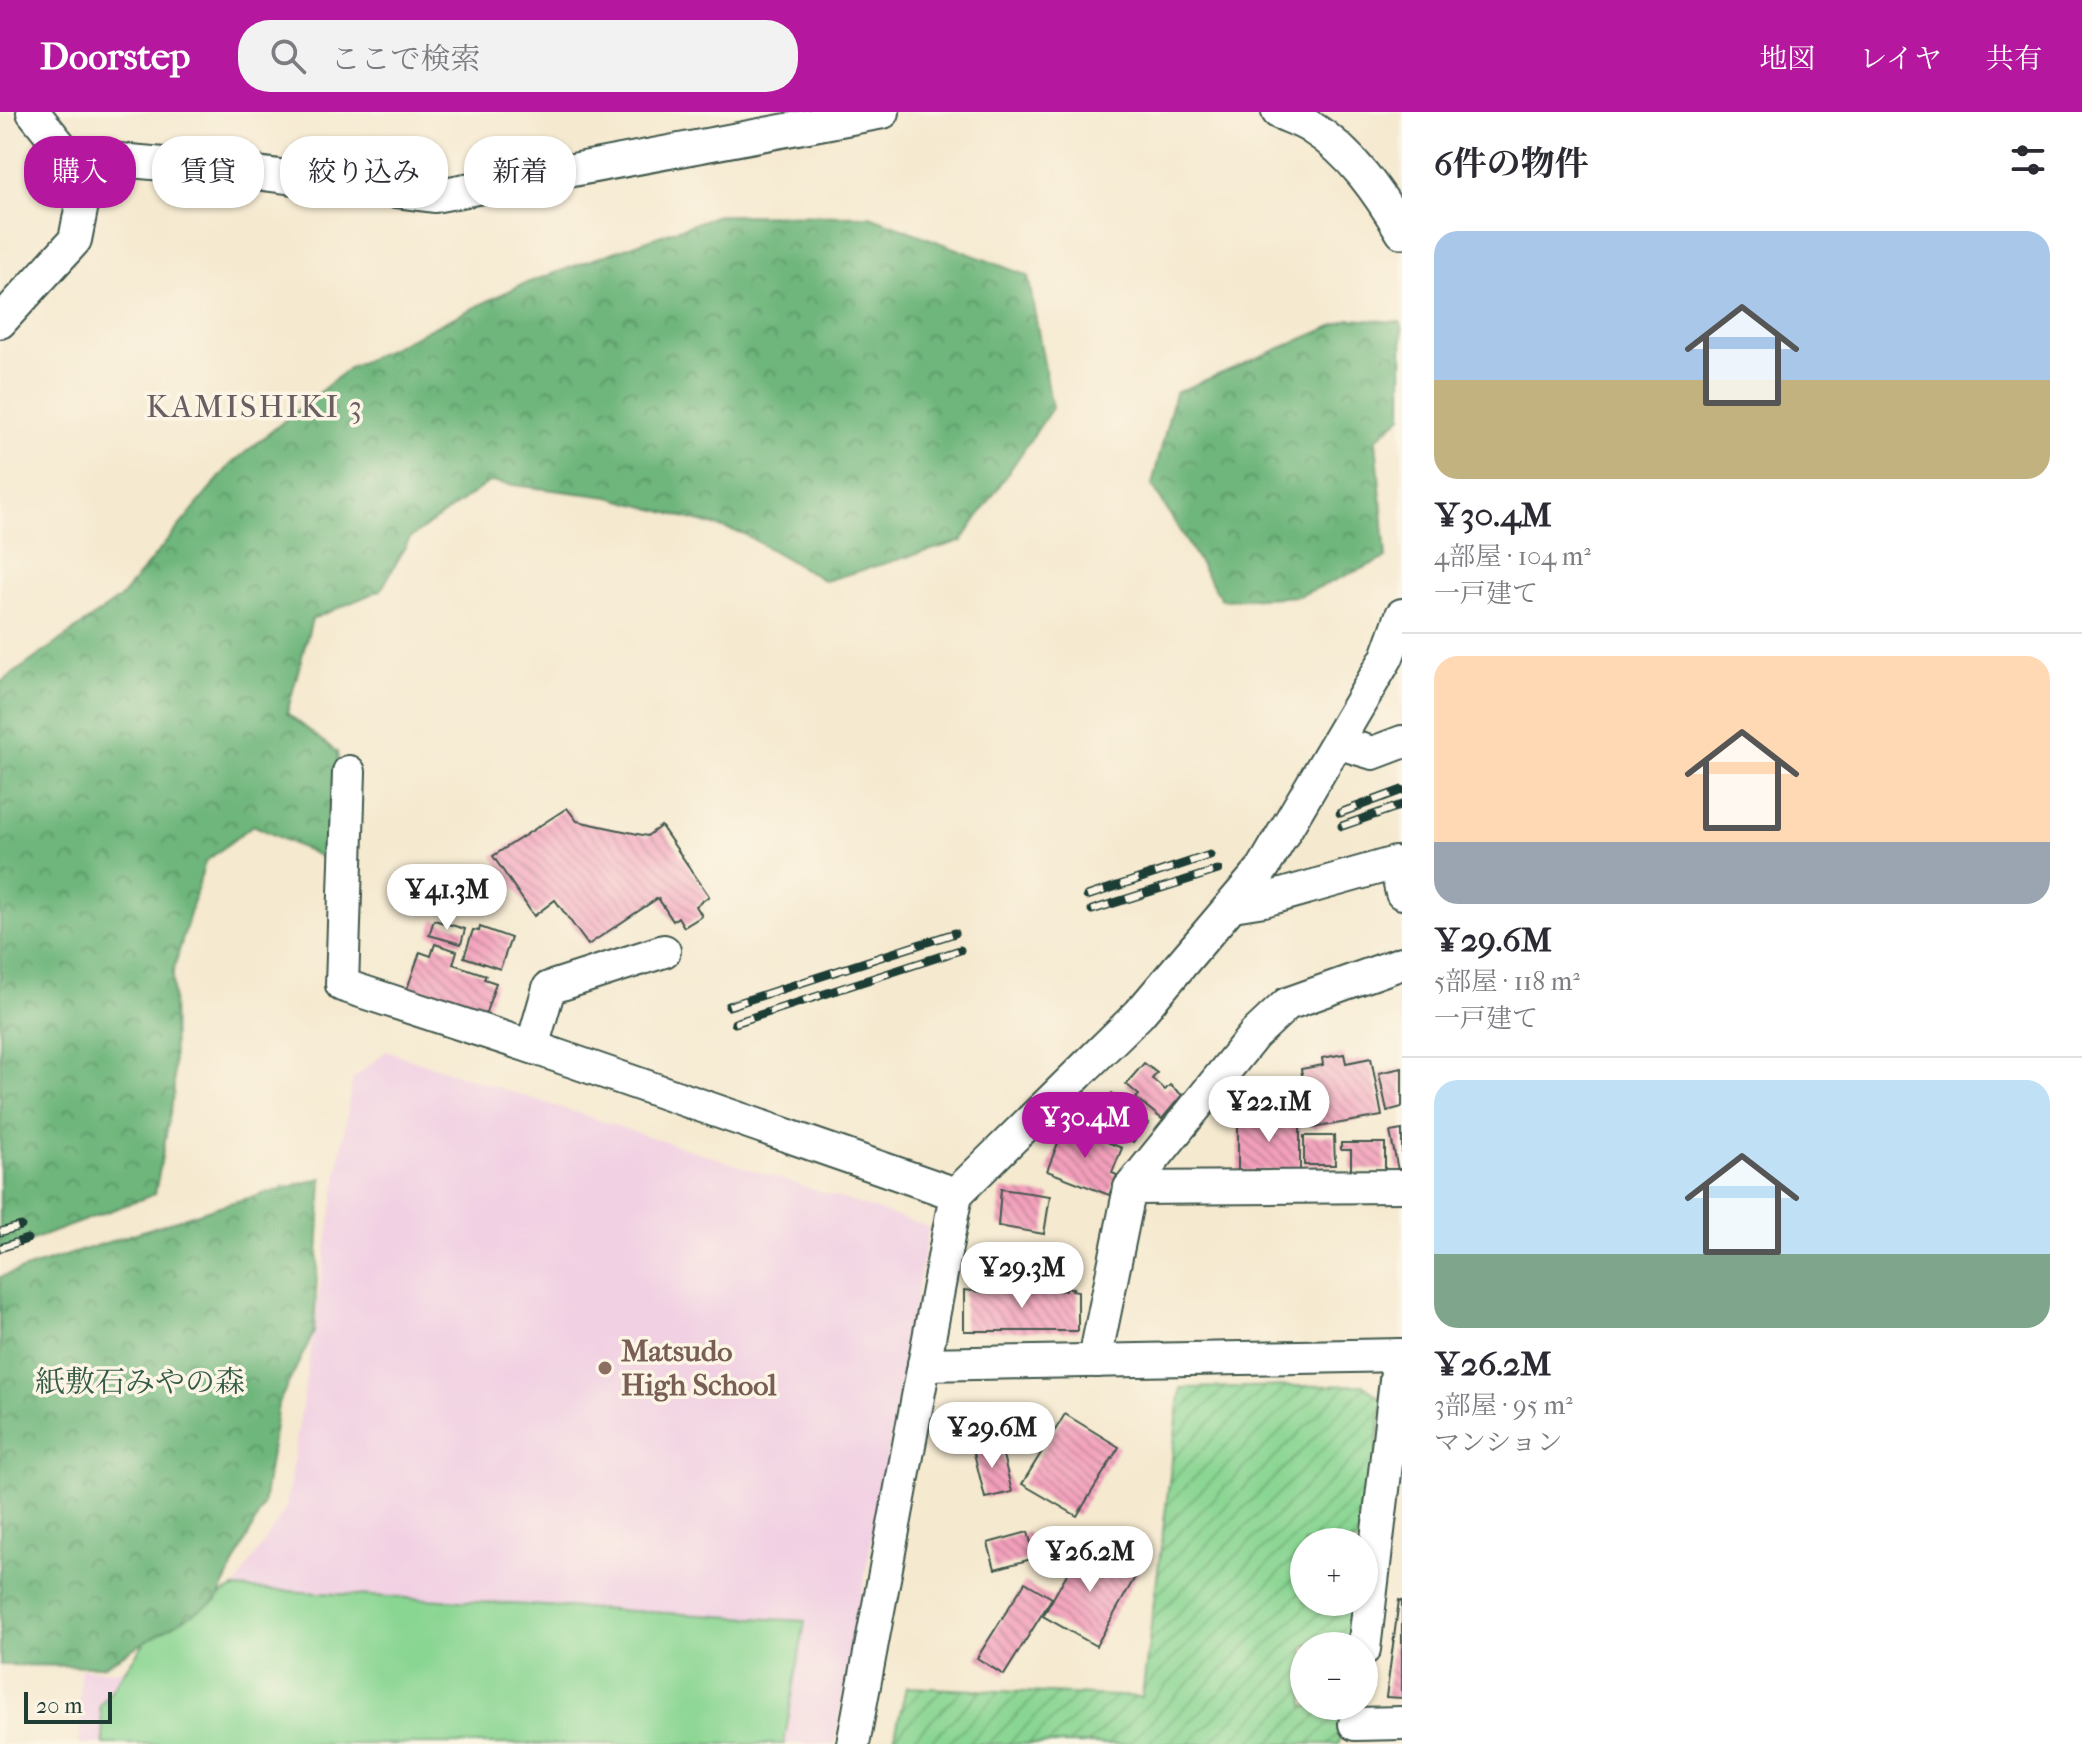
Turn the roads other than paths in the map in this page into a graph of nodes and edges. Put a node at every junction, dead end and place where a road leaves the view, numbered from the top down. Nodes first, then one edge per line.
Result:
1 (33, 112) edge
2 (883, 112) edge
3 (1278, 112) edge
4 (52, 136) edge
5 (136, 162) edge
6 (81, 208) edge
7 (1402, 232) edge
8 (0, 322) edge
9 (1402, 615) edge
10 (1402, 742) edge
11 (1339, 743) junction
12 (349, 772) dead end
13 (1400, 872) edge
14 (1233, 905) junction
15 (664, 951) dead end
16 (1402, 963) edge
17 (532, 1047) junction
18 (1402, 1186) edge
19 (1130, 1188) junction
20 (956, 1194) junction
21 (1401, 1355) edge
22 (1097, 1361) junction
23 (924, 1364) junction
24 (1389, 1548) edge
25 (1368, 1632) edge
26 (1402, 1723) edge
27 (1355, 1725) edge
28 (853, 1744) edge

1 - 4 street
2 - 5 street
3 - 7 street
6 - 8 street
9 - 11 street
10 - 11 street
11 - 14 street
12 - 17 street
13 - 14 street
14 - 20 street
15 - 17 street
16 - 19 street
17 - 20 street
18 - 19 street
19 - 22 street
20 - 23 street
21 - 22 street
21 - 24 street
22 - 23 street
23 - 28 street
24 - 25 street
26 - 27 street

